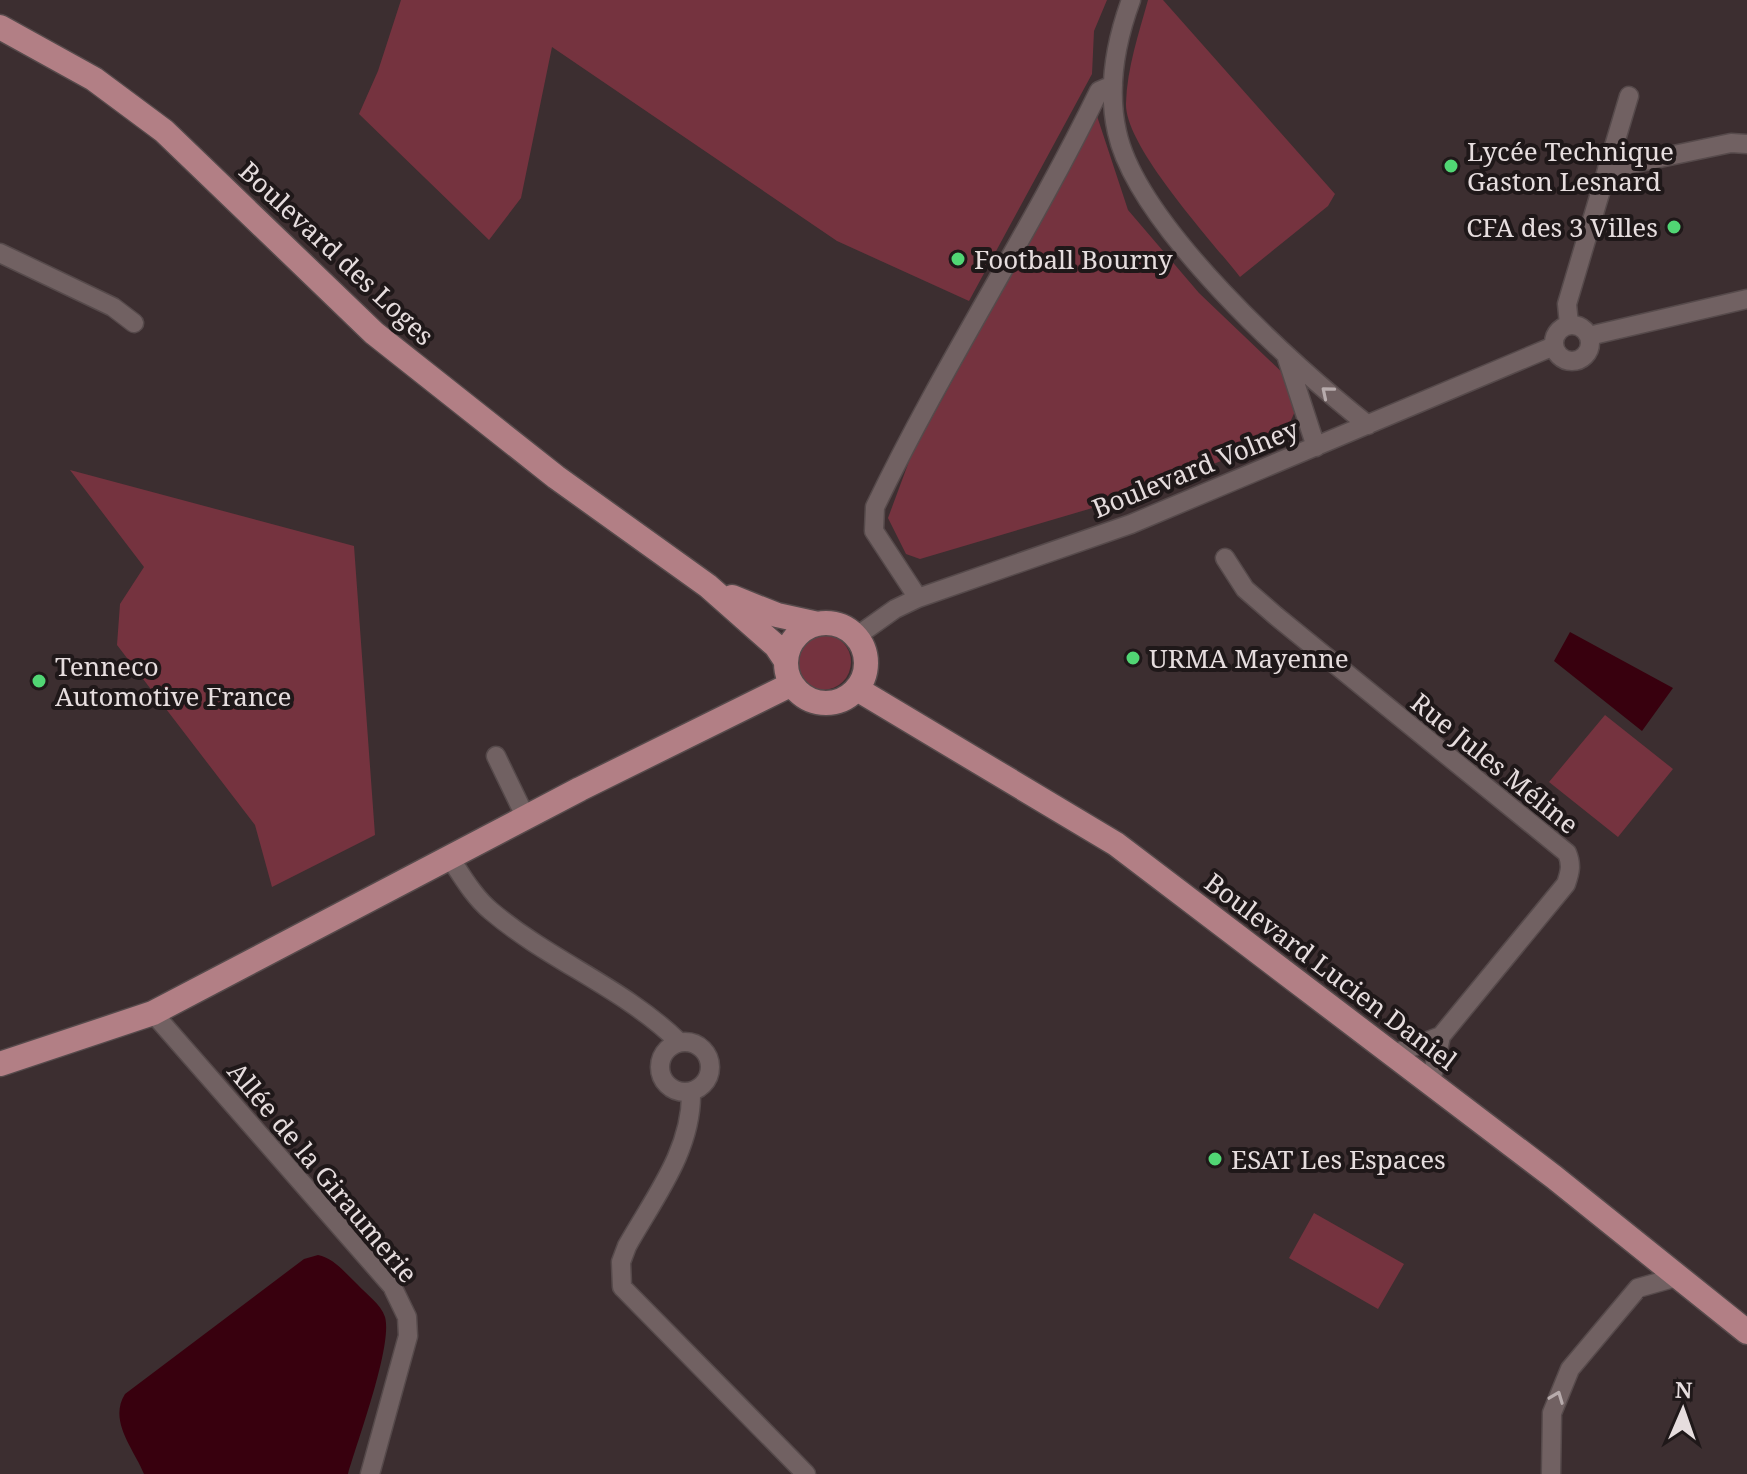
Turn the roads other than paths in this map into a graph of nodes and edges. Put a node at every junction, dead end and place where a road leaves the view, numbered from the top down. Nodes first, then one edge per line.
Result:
1 (1131, 0) edge
2 (0, 27) edge
3 (1113, 85) junction
4 (1629, 96) dead end
5 (1747, 144) edge
6 (1607, 169) junction
7 (0, 253) edge
8 (1747, 299) edge
9 (134, 323) dead end
10 (1569, 325) junction
11 (1589, 336) junction
12 (1554, 346) junction
13 (1287, 358) junction
14 (1368, 425) junction
15 (1316, 447) junction
16 (1225, 558) dead end
17 (708, 586) junction
18 (918, 598) junction
19 (818, 624) junction
20 (857, 636) junction
21 (789, 672) junction
22 (857, 689) junction
23 (496, 756) dead end
24 (526, 818) junction
25 (450, 858) junction
26 (153, 1013) junction
27 (1441, 1036) junction
28 (679, 1042) junction
29 (1394, 1054) junction
30 (0, 1064) edge
31 (1431, 1082) junction
32 (691, 1093) junction
33 (1677, 1277) junction
34 (1747, 1332) edge
35 (370, 1474) edge
36 (806, 1474) edge
37 (1551, 1474) edge

1 - 3 street
2 - 17 main road, Boulevard des Loges
3 - 13 street
3 - 18 street
4 - 6 street
5 - 6 street
6 - 10 street
7 - 9 street
8 - 11 street
10 - 11 street
10 - 12 street
11 - 12 street
12 - 14 street, Boulevard Volney
14 -> 13 street
13 - 15 street
14 - 15 street, Boulevard Volney
15 - 18 street, Boulevard Volney
16 - 27 street, Rue Jules Méline
17 - 19 main road, Boulevard des Loges
17 - 21 main road, Boulevard des Loges
18 - 20 street, Boulevard Volney
19 - 20 main road
19 - 21 main road
20 - 22 main road
21 - 22 main road
21 - 24 main road
22 - 29 main road, Boulevard Lucien Daniel
23 - 24 street
24 - 25 main road
25 - 26 main road
25 - 28 street
26 - 30 main road
26 - 35 street, Allée de la Giraumerie
27 - 29 street
27 - 31 street, Rue Jules Méline
28 - 32 street
28 - 32 street
29 - 31 main road, Boulevard Lucien Daniel
31 - 33 main road, Boulevard Lucien Daniel
32 - 36 street
33 - 34 main road, Boulevard Lucien Daniel
37 -> 33 street

